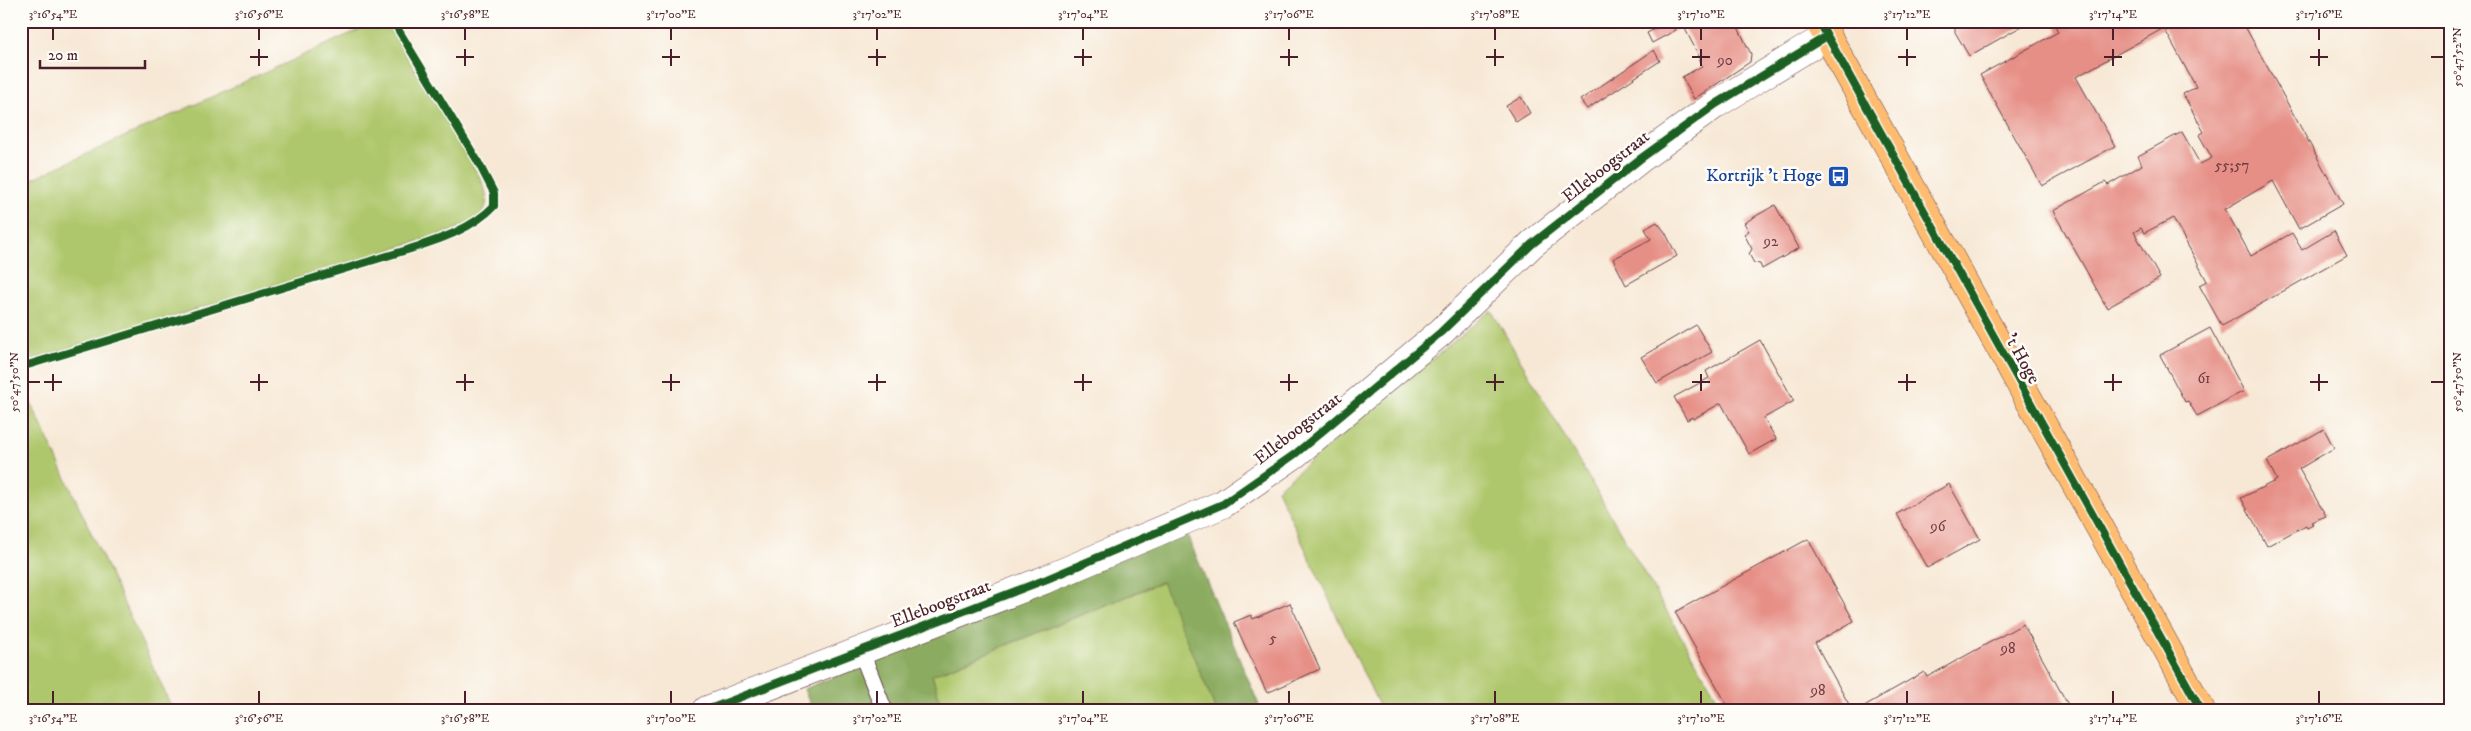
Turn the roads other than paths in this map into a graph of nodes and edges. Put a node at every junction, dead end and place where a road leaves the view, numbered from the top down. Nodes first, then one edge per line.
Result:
1 (1823, 28) edge
2 (862, 650) junction
3 (707, 710) edge
4 (884, 710) edge
5 (2201, 710) edge

1 - 2 street, Elleboogstraat
1 - 5 main road, 't Hoge
2 - 3 street, Elleboogstraat
2 - 4 lane

